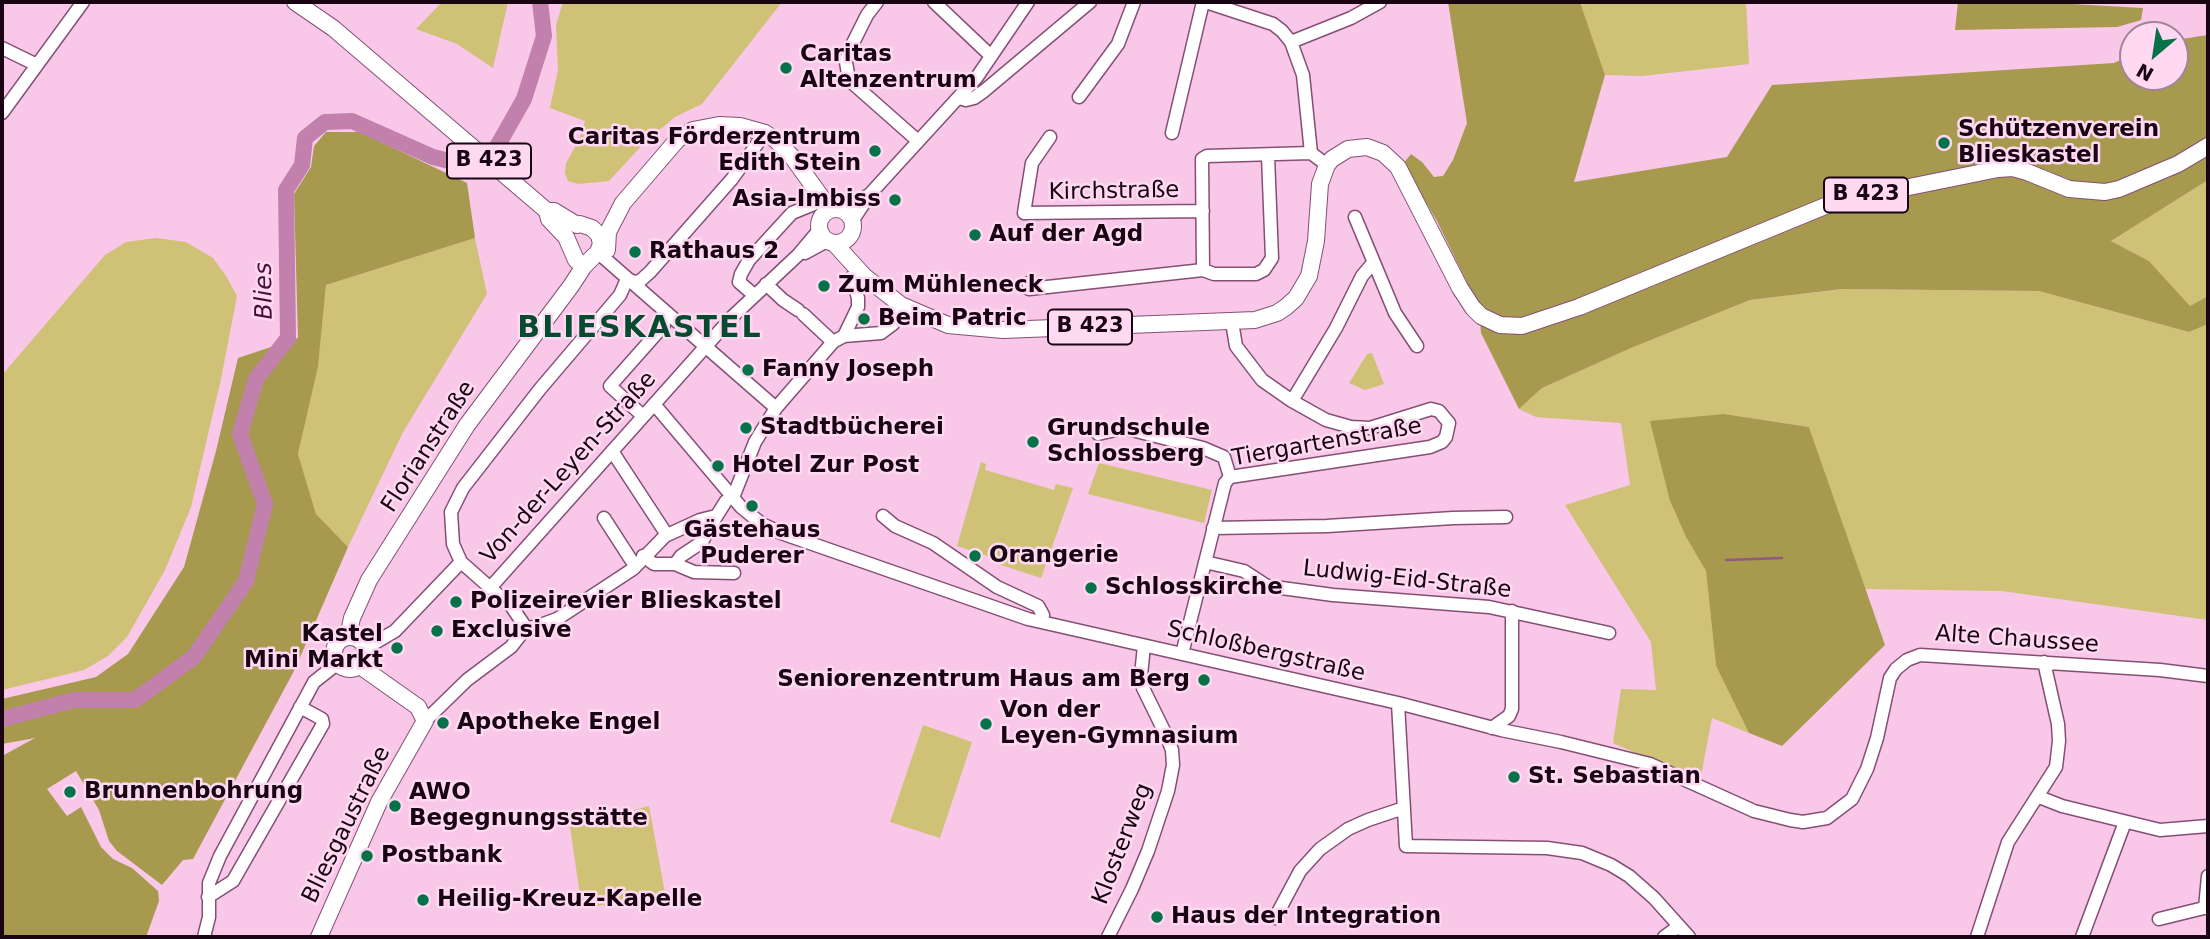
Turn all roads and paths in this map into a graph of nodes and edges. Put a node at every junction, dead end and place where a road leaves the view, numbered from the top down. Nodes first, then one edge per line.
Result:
1 (83, 2) edge
2 (295, 2) edge
3 (877, 2) edge
4 (934, 2) edge
5 (1028, 2) edge
6 (1090, 2) edge
7 (1134, 2) edge
8 (1205, 2) edge
9 (1380, 2) edge
10 (1291, 42) junction
11 (2, 48) edge
12 (991, 56) junction
13 (37, 65) junction
14 (1087, 92) dead end
15 (959, 98) junction
16 (2, 113) edge
17 (1172, 133) dead end
18 (759, 134) junction
19 (1050, 137) dead end
20 (918, 141) junction
21 (2208, 146) edge
22 (1311, 153) junction
23 (1268, 156) junction
24 (1327, 165) junction
25 (623, 203) junction
26 (1203, 211) junction
27 (1355, 217) dead end
28 (833, 224) junction
29 (574, 229) junction
30 (591, 259) junction
31 (1373, 263) junction
32 (1203, 270) junction
33 (854, 271) junction
34 (627, 279) junction
35 (644, 279) junction
36 (1028, 282) dead end
37 (766, 284) junction
38 (567, 292) junction
39 (644, 294) junction
40 (754, 295) junction
41 (901, 305) junction
42 (1232, 322) junction
43 (664, 325) dead end
44 (839, 339) junction
45 (527, 344) junction
46 (706, 346) junction
47 (1417, 346) dead end
48 (1292, 401) junction
49 (654, 404) junction
50 (776, 408) junction
51 (643, 416) junction
52 (1098, 433) dead end
53 (614, 453) junction
54 (1230, 477) junction
55 (730, 498) junction
56 (716, 516) junction
57 (883, 516) dead end
58 (1506, 517) dead end
59 (604, 518) dead end
60 (1213, 527) junction
61 (667, 535) junction
62 (639, 561) junction
63 (461, 562) junction
64 (1205, 562) junction
65 (675, 564) junction
66 (734, 573) dead end
67 (490, 588) junction
68 (1512, 611) junction
69 (1042, 621) junction
70 (526, 628) junction
71 (1609, 633) dead end
72 (348, 637) junction
73 (1144, 646) junction
74 (366, 648) junction
75 (1182, 654) junction
76 (2044, 662) junction
77 (338, 663) junction
78 (360, 666) junction
79 (2208, 676) edge
80 (1398, 704) junction
81 (300, 707) junction
82 (422, 727) junction
83 (1492, 728) junction
84 (2039, 797) junction
85 (1404, 808) junction
86 (1803, 822) joint
87 (2126, 822) junction
88 (2208, 826) edge
89 (2208, 876) edge
90 (208, 897) junction
91 (2206, 908) edge
92 (1275, 918) dead end
93 (2159, 919) dead end
94 (1679, 926) junction
95 (204, 937) edge
96 (319, 937) edge
97 (1108, 937) edge
98 (1664, 937) edge
99 (1689, 937) edge
100 (1977, 937) edge
101 (2082, 937) edge

1 - 13 street
2 - 29 main road, B 423
3 - 20 street
4 - 12 street
5 - 12 street, Von-der-Leyen-Straße
6 - 15 street
7 - 14 street
8 - 10 street
8 - 17 street
9 - 10 street
10 - 22 street
11 - 13 street
12 - 15 street, Von-der-Leyen-Straße
13 - 16 street
15 - 20 street, Von-der-Leyen-Straße
18 - 25 main road
18 - 28 main road, B 423
18 - 35 street
19 - 26 street, Kirchstraße
20 - 28 street, Von-der-Leyen-Straße
21 - 24 main road, B 423
22 - 23 street, Kirchstraße
22 - 24 street
23 - 26 street, Kirchstraße
23 - 32 street
24 - 42 main road, B 423
25 - 29 main road
25 - 30 main road
26 - 32 street, Kirchstraße
27 - 31 street
28 - 33 main road, B 423
28 - 37 street, Von-der-Leyen-Straße
28 - 40 street
29 - 30 main road
29 - 30 main road, B 423
29 - 38 main road
30 - 34 street
30 - 38 main road, Florianstraße
30 - 45 main road
31 - 47 street
31 - 48 street
32 - 36 street
33 - 41 main road, B 423
33 - 44 street
34 - 35 street
34 - 39 street
34 - 63 street
35 - 39 street
37 - 40 street, Von-der-Leyen-Straße
37 - 44 street
38 - 45 main road, Florianstraße
39 - 46 street
40 - 46 street, Von-der-Leyen-Straße
41 - 42 main road, B 423
41 - 44 street
42 - 48 street, Tiergartenstraße
43 - 51 street
44 - 50 street
45 - 72 main road, Florianstraße
46 - 49 street, Von-der-Leyen-Straße
46 - 50 street
48 - 54 street, Tiergartenstraße
49 - 51 street, Von-der-Leyen-Straße
49 - 55 street, Schloßbergstraße
50 - 55 street
51 - 53 street, Von-der-Leyen-Straße
52 - 54 street
53 - 61 street
53 - 67 street, Von-der-Leyen-Straße
54 - 60 street, Tiergartenstraße
55 - 56 street
55 - 69 street, Schloßbergstraße
56 - 61 street
56 - 65 street
57 - 69 street
58 - 60 street
59 - 62 street
60 - 64 street, Tiergartenstraße
61 - 62 street
62 - 65 street
62 - 70 street
63 - 67 street
63 - 74 street
64 - 68 street, Ludwig-Eid-Straße
64 - 75 street, Tiergartenstraße
65 - 66 street
67 - 70 street
68 - 71 street, Ludwig-Eid-Straße
68 - 83 street
69 - 73 street, Schloßbergstraße
70 - 82 street, Bliesgaustraße
72 - 74 main road
72 - 77 main road
73 - 75 street, Schloßbergstraße
73 - 97 street, Klosterweg
74 - 78 main road
75 - 80 street, Schloßbergstraße
76 - 79 street, Alte Chaussee
76 - 84 street
76 - 86 street, Alte Chaussee
77 - 78 main road
77 - 81 street
78 - 82 main road, Bliesgaustraße
80 - 83 street, Schloßbergstraße
80 - 85 street
81 - 90 street
81 - 90 street
82 - 96 main road, Bliesgaustraße
83 - 86 street, Schloßbergstraße
84 - 87 street
84 - 100 street
85 - 92 street
85 - 94 street
87 - 88 street
87 - 101 street
89 - 91 street
90 - 95 street
91 - 93 street
94 - 98 street
94 - 99 street

